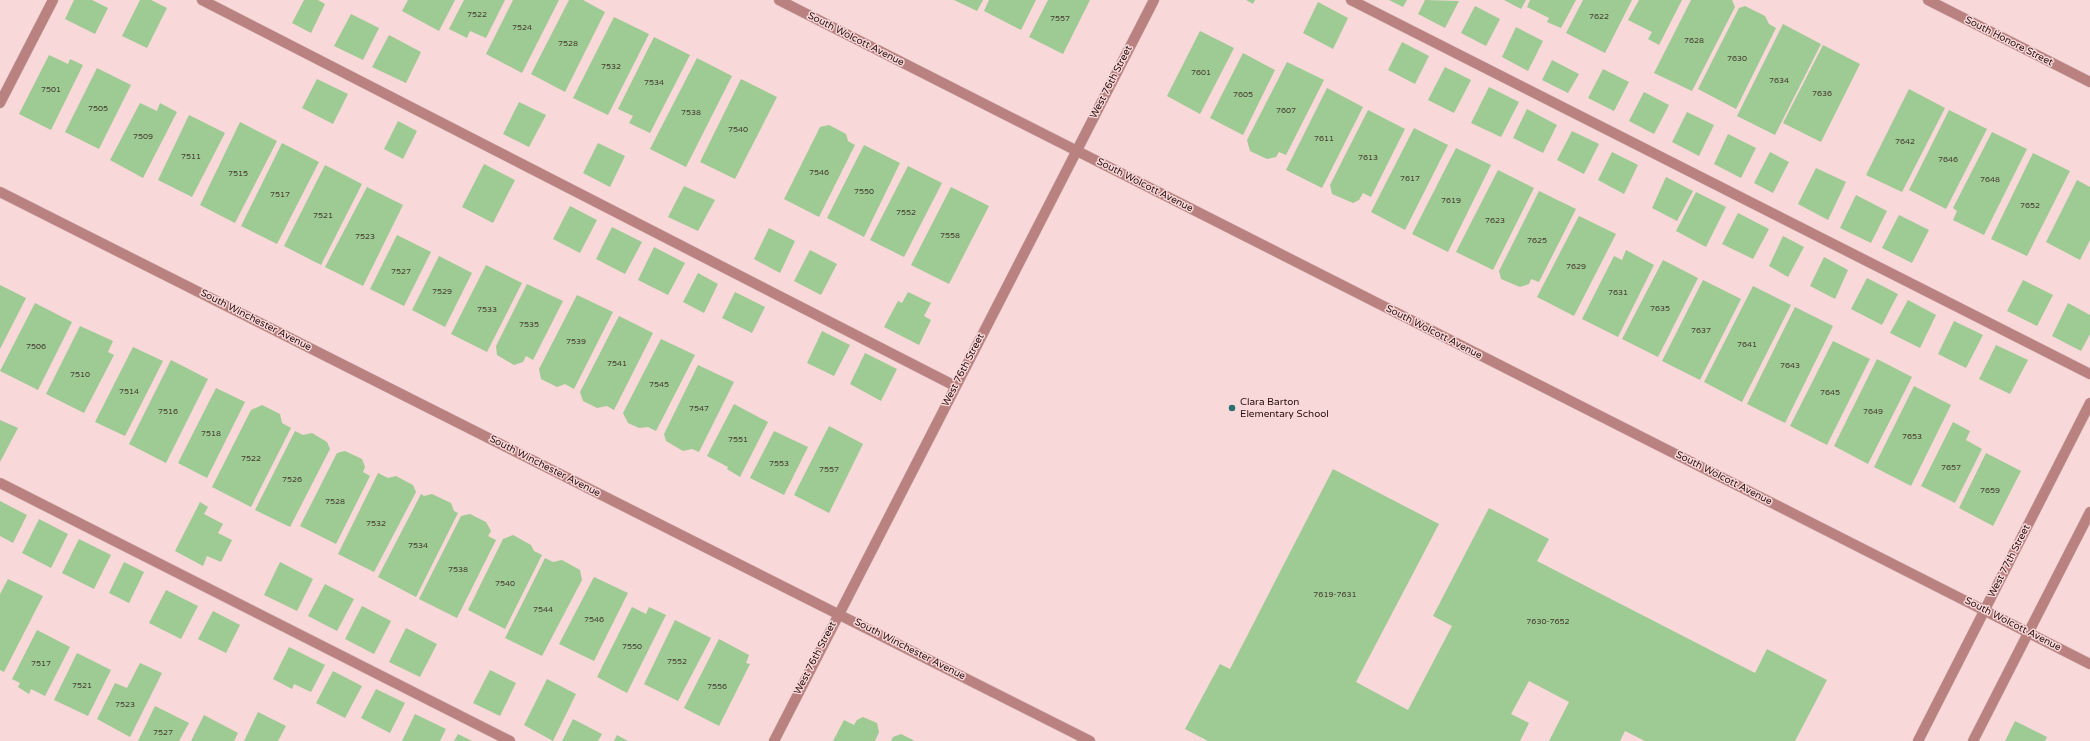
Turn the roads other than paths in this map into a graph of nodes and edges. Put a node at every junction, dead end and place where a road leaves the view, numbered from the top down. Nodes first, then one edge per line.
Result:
1 (53, 0) edge
2 (202, 0) edge
3 (779, 0) edge
4 (1154, 0) edge
5 (1351, 0) edge
6 (1928, 0) edge
7 (2090, 82) edge
8 (0, 103) edge
9 (1076, 150) junction
10 (0, 192) edge
11 (2090, 374) edge
12 (955, 386) junction
13 (2090, 403) edge
14 (0, 483) edge
15 (2090, 512) edge
16 (1984, 610) junction
17 (838, 613) junction
18 (2028, 632) junction
19 (2090, 664) edge
20 (510, 741) edge
21 (774, 741) edge
22 (1090, 741) edge
23 (1918, 741) edge
24 (1973, 741) edge

1 - 8 street
2 - 12 street
3 - 9 street, South Wolcott Avenue
4 - 9 street, West 76th Street
5 - 11 street
6 - 7 street, South Honore Street
9 - 12 street, West 76th Street
9 - 16 street, South Wolcott Avenue
10 - 17 street, South Winchester Avenue
12 - 17 street, West 76th Street
13 - 16 street, West 77th Street
14 - 20 street
15 - 18 street
16 - 18 street, South Wolcott Avenue
16 - 23 street, West 77th Street
17 - 21 street, West 76th Street
17 - 22 street, South Winchester Avenue
18 - 19 street, South Wolcott Avenue
18 - 24 street

